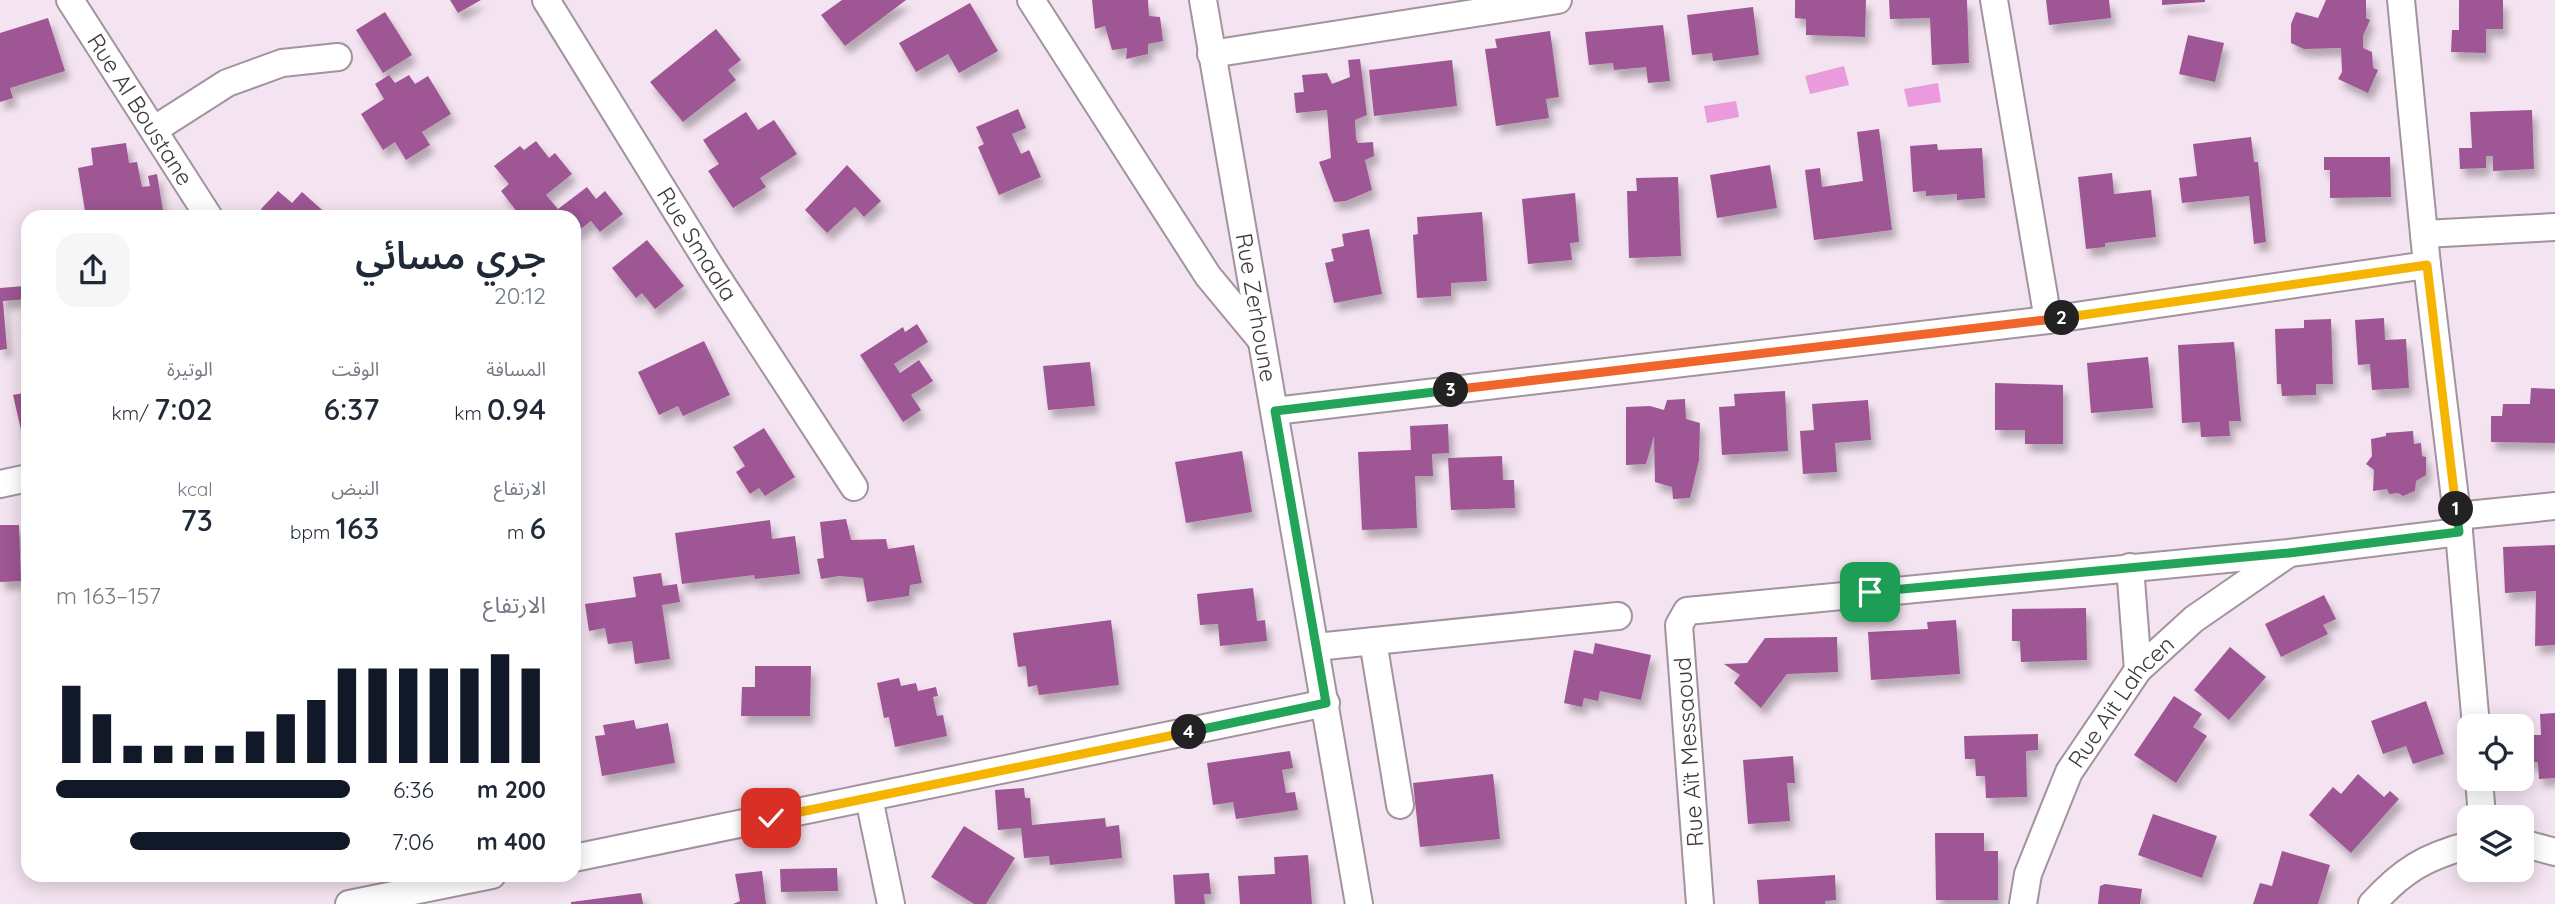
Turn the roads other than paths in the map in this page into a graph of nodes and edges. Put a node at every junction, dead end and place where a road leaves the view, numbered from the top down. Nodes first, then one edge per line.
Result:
1 (70, 0) edge
2 (546, 0) edge
3 (1031, 0) edge
4 (1203, 0) edge
5 (1558, 0) edge
6 (1994, 0) edge
7 (2401, 0) edge
8 (1211, 54) junction
9 (338, 57) dead end
10 (155, 129) junction
11 (205, 210) edge
12 (2555, 227) edge
13 (2424, 234) junction
14 (2427, 265) junction
15 (2048, 320) junction
16 (1261, 340) junction
17 (1275, 411) junction
18 (21, 480) edge
19 (0, 484) edge
20 (853, 487) dead end
21 (2555, 506) edge
22 (2458, 524) junction
23 (2289, 553) junction
24 (2130, 567) junction
25 (1618, 617) dead end
26 (1373, 641) junction
27 (1316, 647) junction
28 (2138, 670) junction
29 (1326, 703) junction
30 (2475, 714) edge
31 (869, 798) junction
32 (1400, 805) dead end
33 (2534, 846) edge
34 (2457, 848) edge
35 (2555, 852) edge
36 (581, 857) edge
37 (458, 882) edge
38 (357, 903) edge
39 (891, 904) edge
40 (1359, 904) edge
41 (1700, 904) edge
42 (2023, 904) edge
43 (2372, 904) edge

1 - 10 street, Rue Al Boustane
2 - 20 street, Rue Smaala
3 - 16 street
4 - 8 street, Rue Zerhoune
5 - 8 street
6 - 15 street
7 - 13 street
8 - 16 street, Rue Zerhoune
9 - 10 street
10 - 11 street, Rue Al Boustane
12 - 13 street
13 - 14 street
14 - 15 street
14 - 22 street
15 - 17 street
16 - 17 street, Rue Zerhoune
17 - 27 street, Rue Zerhoune
18 - 19 street
21 - 22 street
22 - 23 street
22 - 30 street
23 - 24 street
23 - 28 street, Rue Ait Lahcen
24 - 28 street
24 - 41 street, Rue Aït Messaoud
25 - 26 street
26 - 27 street
26 - 32 street
27 - 29 street, Rue Zerhoune
28 - 42 street, Rue Ait Lahcen
29 - 31 street
29 - 40 street, Rue Zerhoune
31 - 36 street
31 - 39 street
33 - 35 street
34 - 43 street
37 - 38 street

